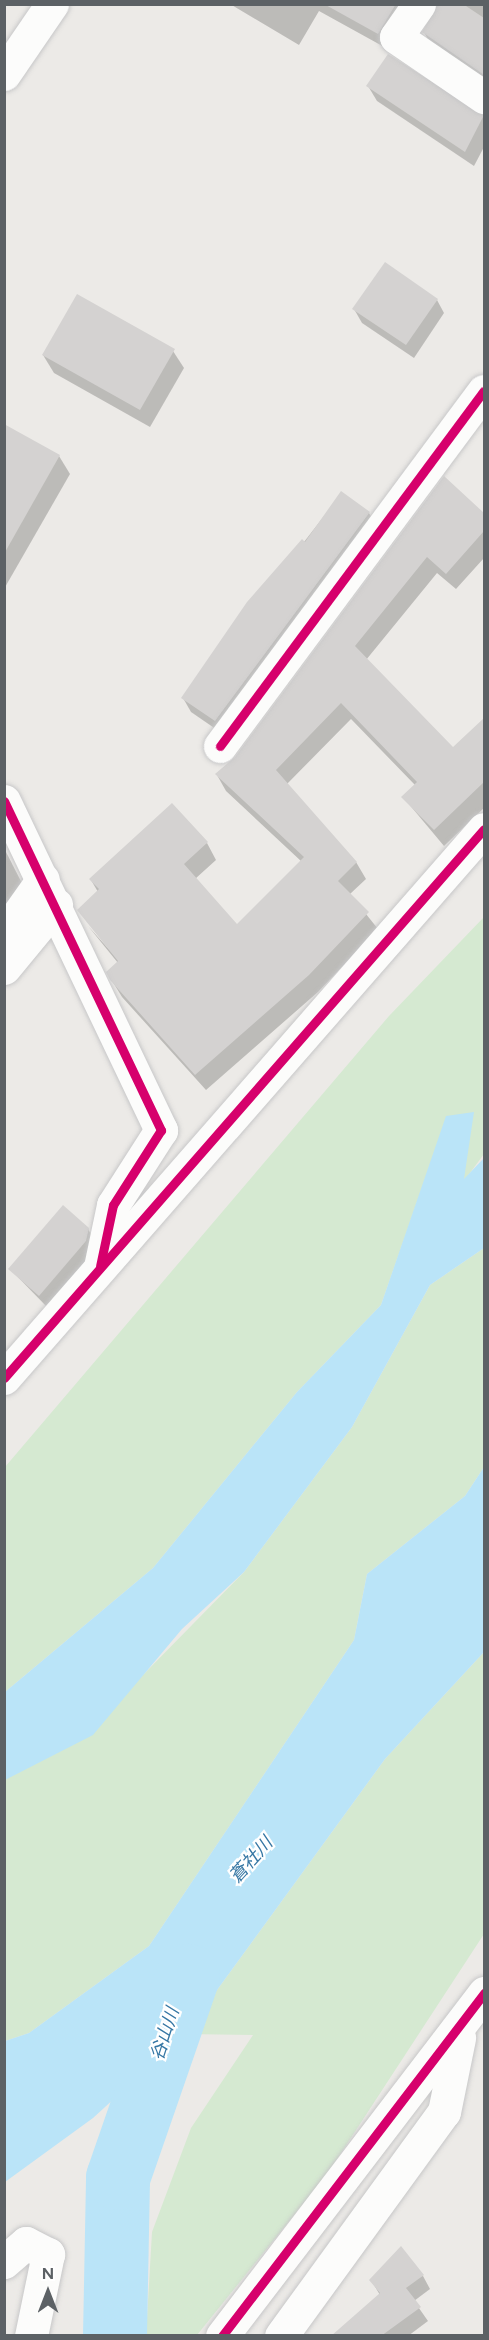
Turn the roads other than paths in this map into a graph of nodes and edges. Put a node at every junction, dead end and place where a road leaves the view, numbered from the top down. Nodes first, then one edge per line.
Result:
1 (52, 4) edge
2 (419, 4) edge
3 (4, 74) edge
4 (484, 97) edge
5 (484, 391) edge
6 (220, 746) dead end
7 (4, 801) edge
8 (484, 829) edge
9 (50, 892) junction
10 (4, 934) edge
11 (4, 968) edge
12 (99, 1269) junction
13 (4, 1378) edge
14 (484, 1993) edge
15 (460, 2030) junction
16 (4, 2262) edge
17 (31, 2336) edge
18 (222, 2336) edge
19 (280, 2336) edge

1 - 3 street
2 - 4 street
5 - 6 street
7 - 9 street
8 - 12 street
9 - 10 street
9 - 11 street
9 - 12 street
12 - 13 street
14 - 15 street
15 - 18 street
15 - 19 street
16 - 17 street

